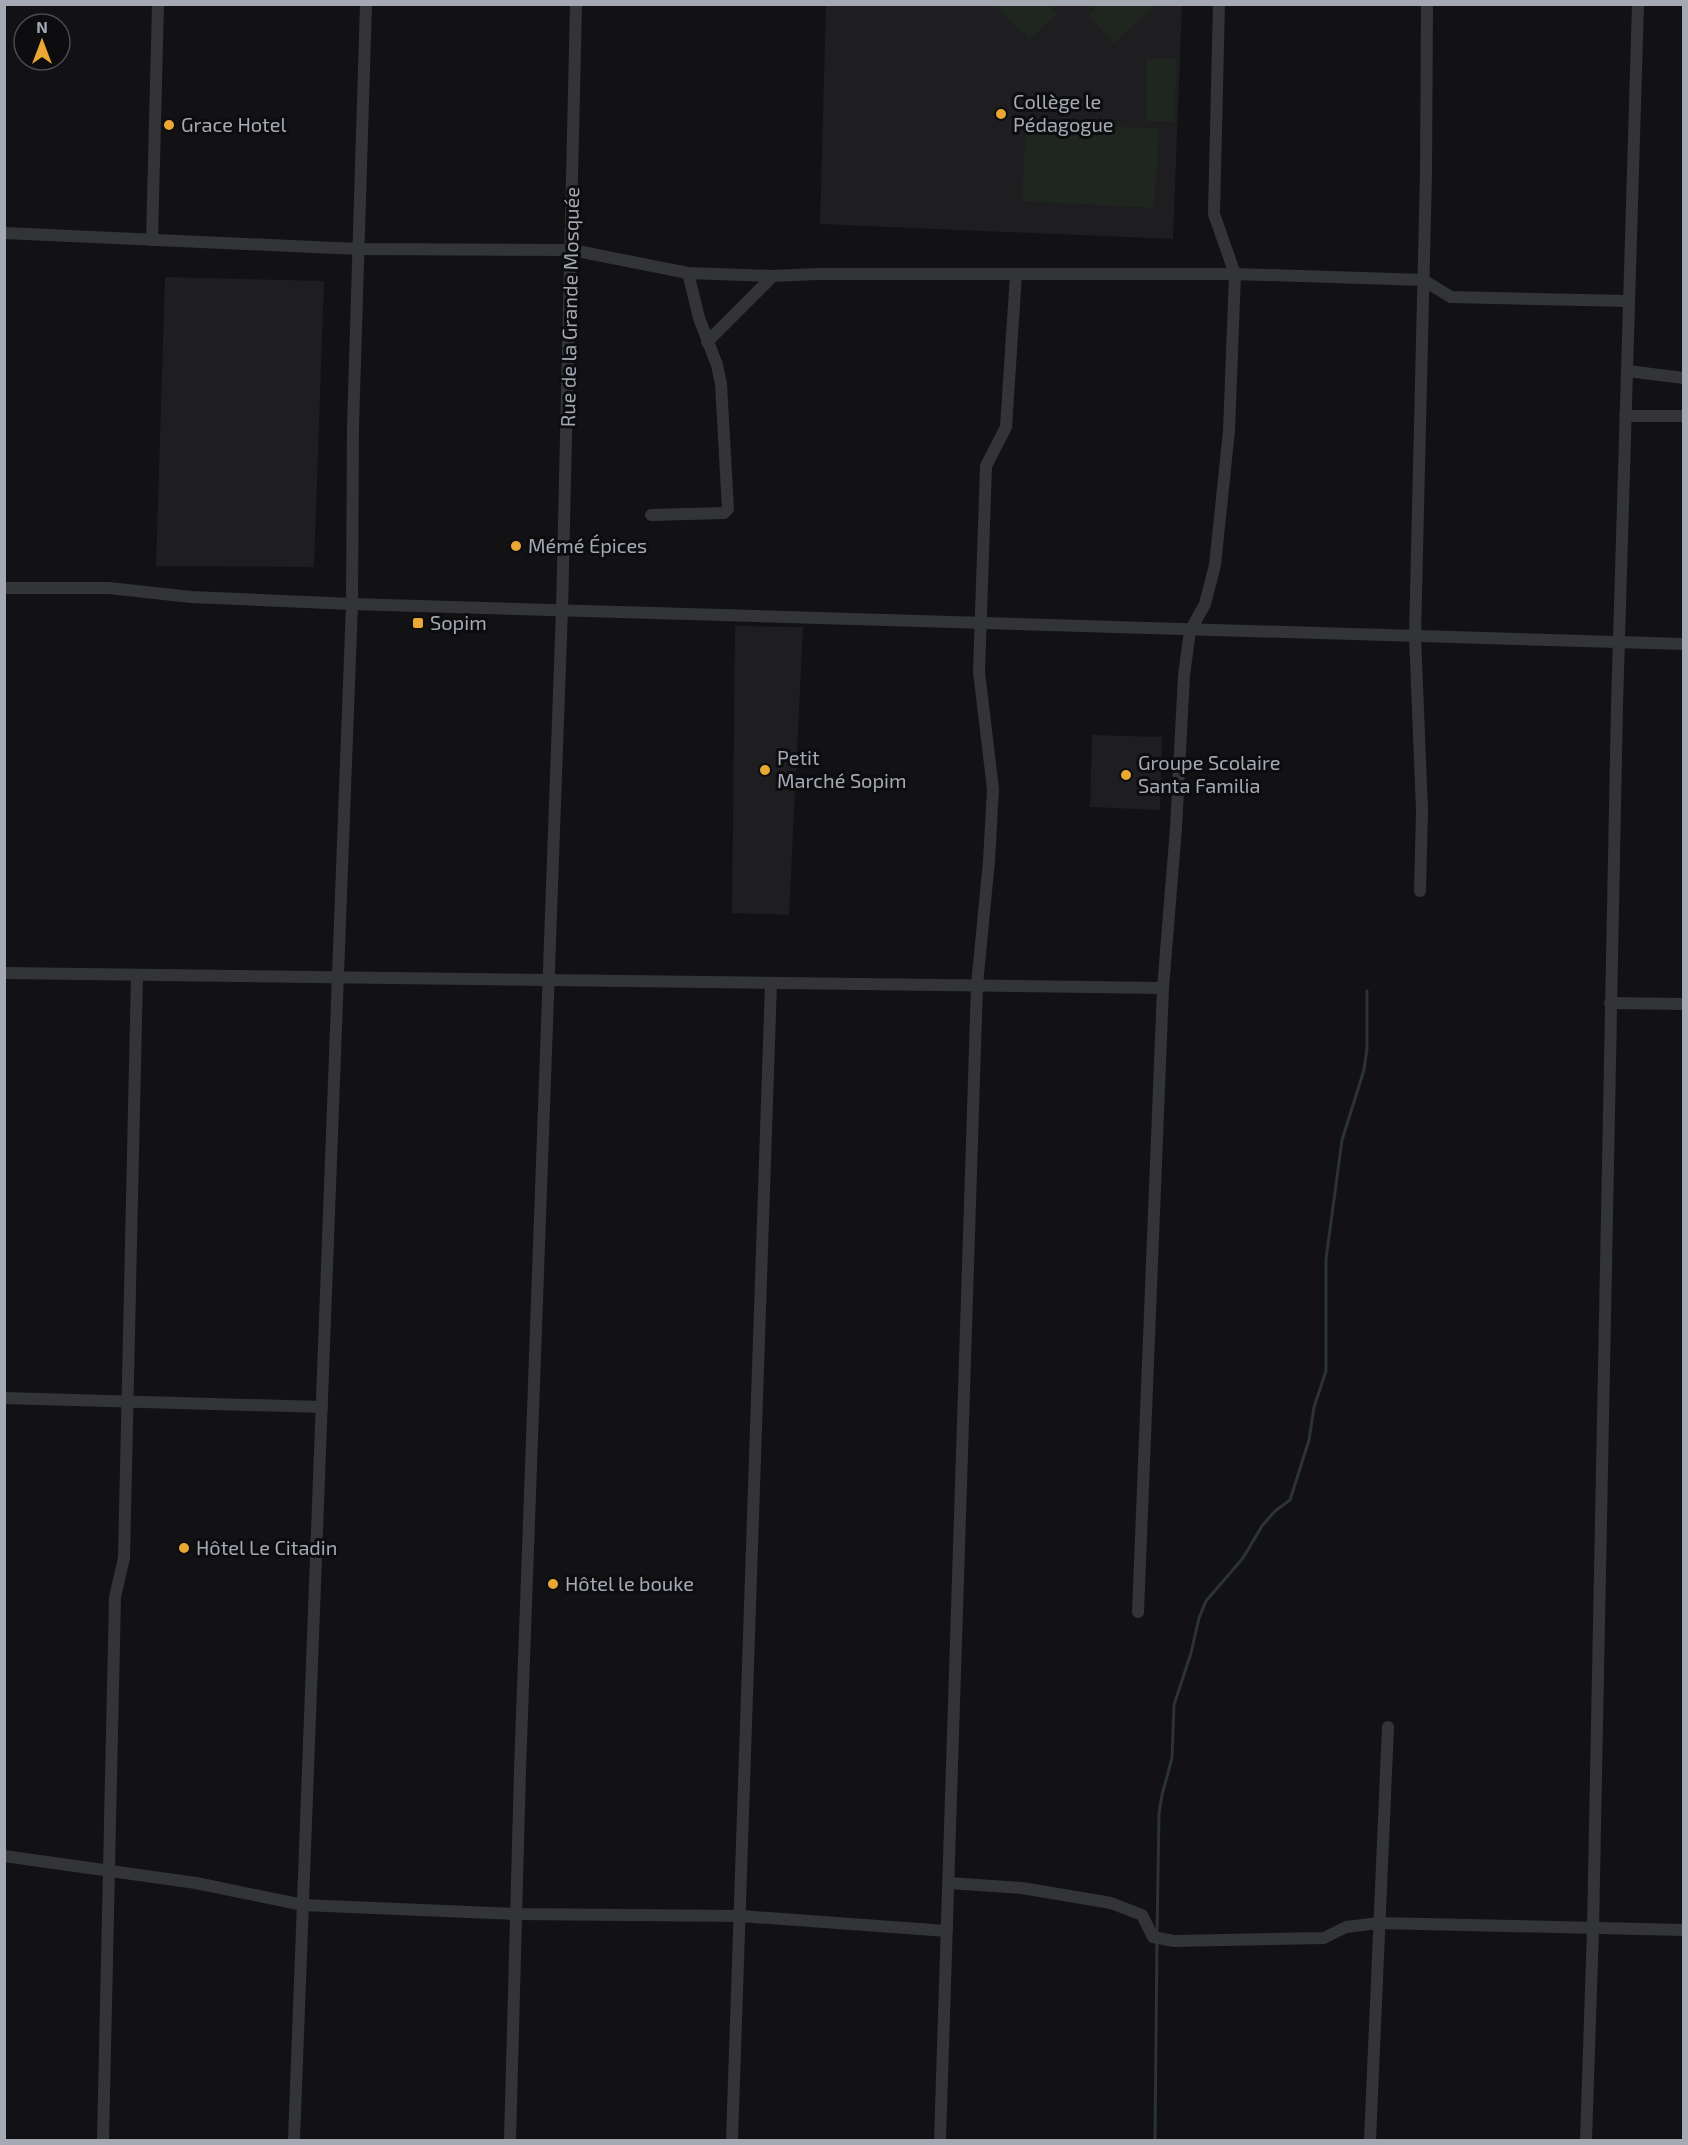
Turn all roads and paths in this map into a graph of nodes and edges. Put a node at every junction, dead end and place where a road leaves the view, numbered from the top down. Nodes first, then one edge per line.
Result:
1 (158, 4) edge
2 (366, 4) edge
3 (576, 4) edge
4 (1219, 4) edge
5 (1427, 4) edge
6 (1638, 4) edge
7 (4, 233) edge
8 (153, 240) junction
9 (358, 249) junction
10 (572, 250) junction
11 (688, 273) junction
12 (1016, 274) junction
13 (1235, 274) junction
14 (773, 276) junction
15 (1423, 280) junction
16 (1628, 301) junction
17 (707, 342) junction
18 (1626, 371) junction
19 (1683, 378) edge
20 (1625, 416) junction
21 (1683, 416) edge
22 (651, 515) dead end
23 (4, 588) edge
24 (352, 604) junction
25 (562, 610) junction
26 (979, 623) junction
27 (1190, 631) junction
28 (1415, 636) junction
29 (1619, 641) junction
30 (1683, 644) edge
31 (1420, 891) dead end
32 (4, 973) edge
33 (137, 975) junction
34 (338, 977) junction
35 (549, 980) junction
36 (771, 983) junction
37 (977, 985) junction
38 (1163, 988) junction
39 (1610, 1003) junction
40 (1683, 1004) edge
41 (4, 1398) edge
42 (128, 1401) junction
43 (321, 1407) junction
44 (1138, 1612) dead end
45 (1388, 1727) dead end
46 (4, 1856) edge
47 (109, 1870) junction
48 (949, 1883) junction
49 (303, 1905) junction
50 (516, 1914) junction
51 (740, 1916) junction
52 (1379, 1923) junction
53 (1593, 1929) junction
54 (1683, 1930) edge
55 (947, 1931) junction
56 (103, 2140) edge
57 (294, 2140) edge
58 (510, 2140) edge
59 (732, 2140) edge
60 (940, 2140) edge
61 (1370, 2140) edge
62 (1586, 2140) edge

1 - 8 street
2 - 9 street
3 - 10 street, Rue de la Grande Mosquée
4 - 13 street
5 - 15 street
6 - 16 street
7 - 8 street
8 - 9 street
9 - 10 street
9 - 24 street
10 - 11 street
10 - 25 street, Rue de la Grande Mosquée
11 - 14 street
11 - 17 street
12 - 13 street
12 - 14 street
12 - 26 street
13 - 15 street
13 - 27 street
14 - 17 street
15 - 16 street
15 - 28 street
16 - 18 street
17 - 22 street
18 - 19 street
18 - 20 street
20 - 21 street
20 - 29 street
23 - 24 street
24 - 25 street
24 - 34 street
25 - 26 street
25 - 35 street, Rue de la Grande Mosquée
26 - 27 street
26 - 37 street
27 - 28 street
27 - 38 street
28 - 29 street
28 - 31 street
29 - 30 street
29 - 39 street
32 - 33 street
33 - 34 street
33 - 42 street
34 - 35 street
34 - 43 street
35 - 36 street
35 - 50 street, Rue de la Grande Mosquée
36 - 37 street
36 - 51 street
37 - 38 street
37 - 48 street
38 - 44 street
39 - 40 street
39 - 53 street
41 - 42 street
42 - 43 street
42 - 47 street
43 - 49 street
45 - 52 street
46 - 47 street
47 - 49 street
47 - 56 street
48 - 52 street
48 - 55 street
49 - 50 street
49 - 57 street
50 - 51 street
50 - 58 street, Rue de la Grande Mosquée
51 - 55 street
51 - 59 street
52 - 53 street
52 - 61 street
53 - 54 street
53 - 62 street
55 - 60 street

